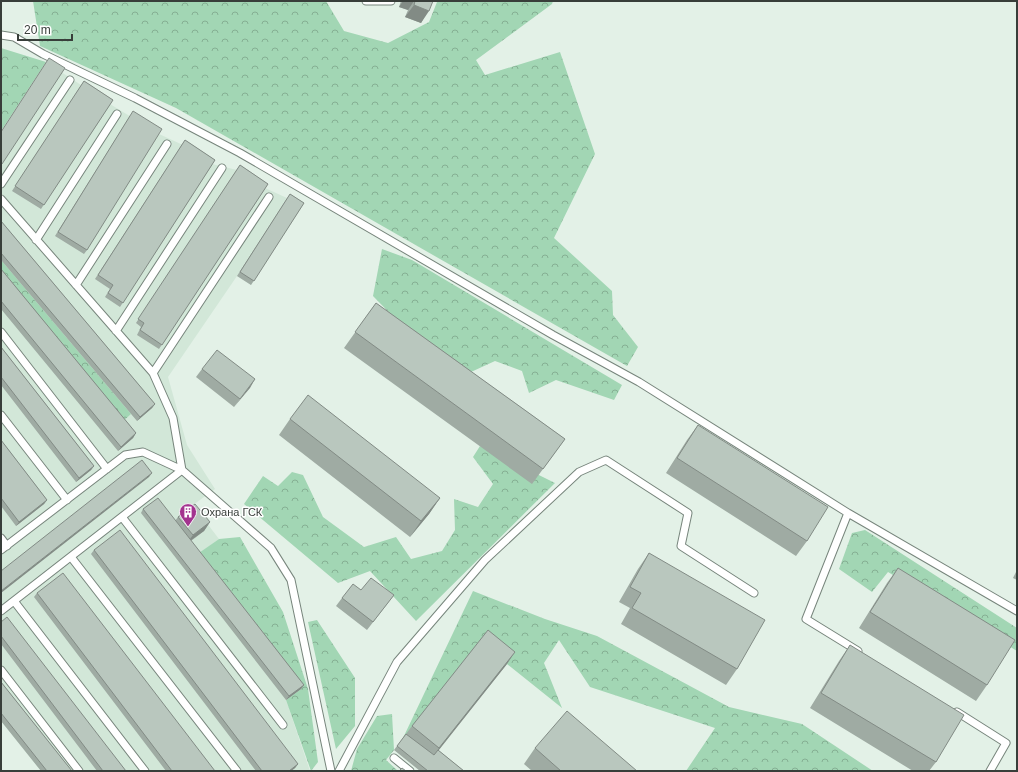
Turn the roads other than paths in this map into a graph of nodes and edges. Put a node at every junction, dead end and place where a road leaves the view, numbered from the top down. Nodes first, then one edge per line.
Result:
1 (366, 1) edge
2 (391, 1) edge
3 (1, 30) edge
4 (1, 35) edge
5 (14, 36) junction
6 (70, 80) dead end
7 (117, 114) dead end
8 (167, 144) dead end
9 (222, 168) dead end
10 (1, 184) edge
11 (269, 197) dead end
12 (1, 199) edge
13 (36, 240) junction
14 (76, 285) junction
15 (116, 331) junction
16 (1, 332) edge
17 (153, 373) junction
18 (1, 415) edge
19 (107, 469) junction
20 (182, 470) junction
21 (67, 500) junction
22 (848, 513) junction
23 (122, 517) junction
24 (1, 538) edge
25 (4, 548) edge
26 (71, 557) junction
27 (754, 593) dead end
28 (14, 601) junction
29 (1, 611) edge
30 (1017, 611) edge
31 (866, 656) edge
32 (1, 670) edge
33 (953, 710) edge
34 (283, 724) dead end
35 (394, 758) dead end
36 (79, 771) edge
37 (145, 771) edge
38 (237, 771) edge
39 (331, 771) edge
40 (339, 771) edge
41 (410, 771) edge
42 (990, 771) edge

1 - 2 lane
3 - 5 lane
4 - 5 lane
5 - 22 lane
6 - 10 lane
7 - 13 lane
8 - 14 lane
9 - 15 lane
11 - 17 lane
12 - 13 lane
13 - 14 lane
14 - 15 lane
15 - 17 lane
16 - 19 lane
17 - 20 lane
18 - 21 lane
19 - 20 lane
19 - 21 lane
20 - 23 lane
20 - 39 lane
21 - 25 lane
22 - 30 lane
22 - 31 lane
23 - 26 lane
23 - 34 lane
24 - 25 lane
26 - 28 lane
26 - 38 lane
27 - 40 lane
28 - 29 lane
28 - 37 lane
32 - 36 lane
33 - 42 lane
35 - 41 lane

